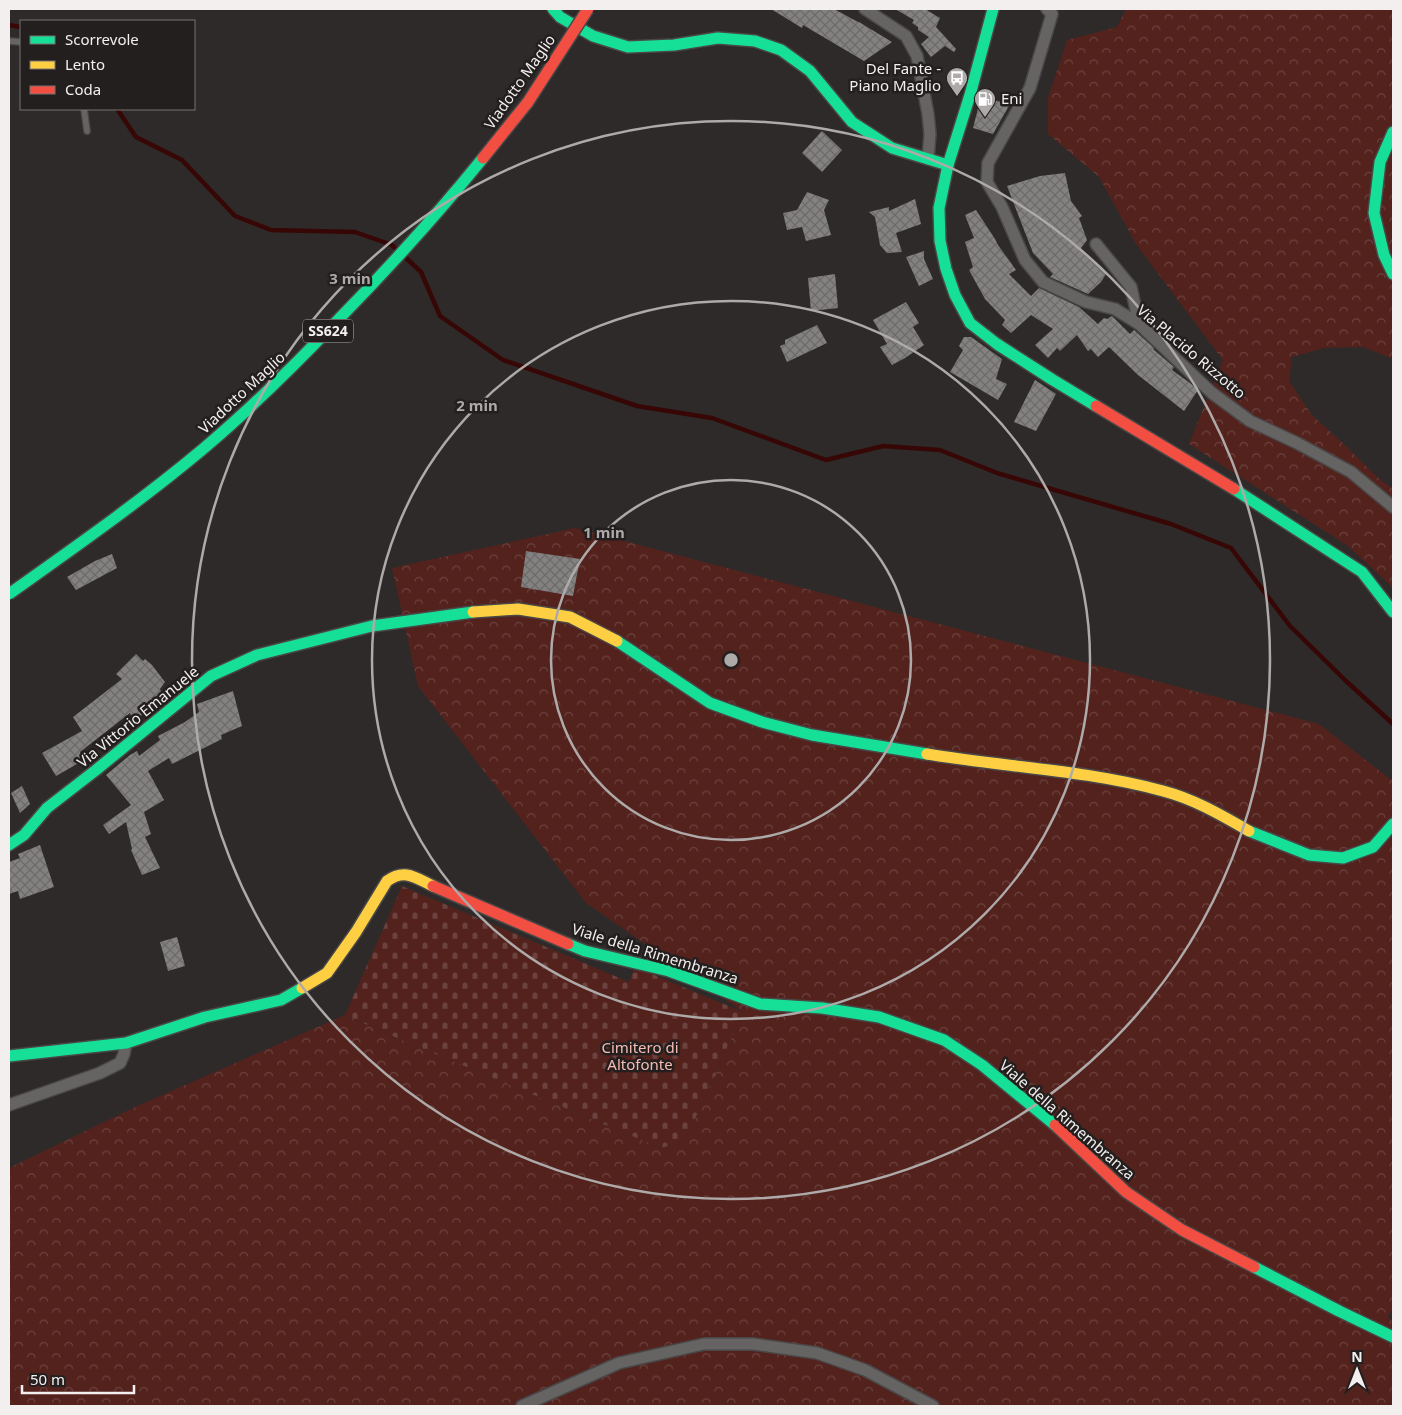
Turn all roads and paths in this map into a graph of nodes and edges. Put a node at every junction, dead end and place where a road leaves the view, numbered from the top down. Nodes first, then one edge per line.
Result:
1 (553, 9) edge
2 (588, 9) edge
3 (864, 9) edge
4 (993, 9) edge
5 (1047, 9) edge
6 (84, 110) edge
7 (87, 131) dead end
8 (1393, 132) edge
9 (928, 159) junction
10 (948, 165) junction
11 (1096, 244) dead end
12 (1393, 274) edge
13 (1139, 324) junction
14 (1393, 507) edge
15 (9, 594) edge
16 (1393, 612) edge
17 (1393, 824) edge
18 (9, 845) edge
19 (126, 1043) junction
20 (9, 1056) edge
21 (9, 1105) edge
22 (1393, 1337) edge
23 (522, 1406) edge
24 (933, 1406) edge

1 - 9 main road
2 - 15 main road, Viadotto Maglio / SS624, bridge
3 - 9 street
4 - 10 main road
5 - 13 street, Via Placido Rizzotto
6 - 7 lane
8 - 12 main road
9 - 10 main road
10 - 16 main road
11 - 13 street
13 - 14 street, Via Placido Rizzotto
17 - 18 main road, Via Vittorio Emanuele
19 - 20 main road, Viale della Rimembranza
19 - 21 street
19 - 22 main road, Viale della Rimembranza
23 - 24 street

